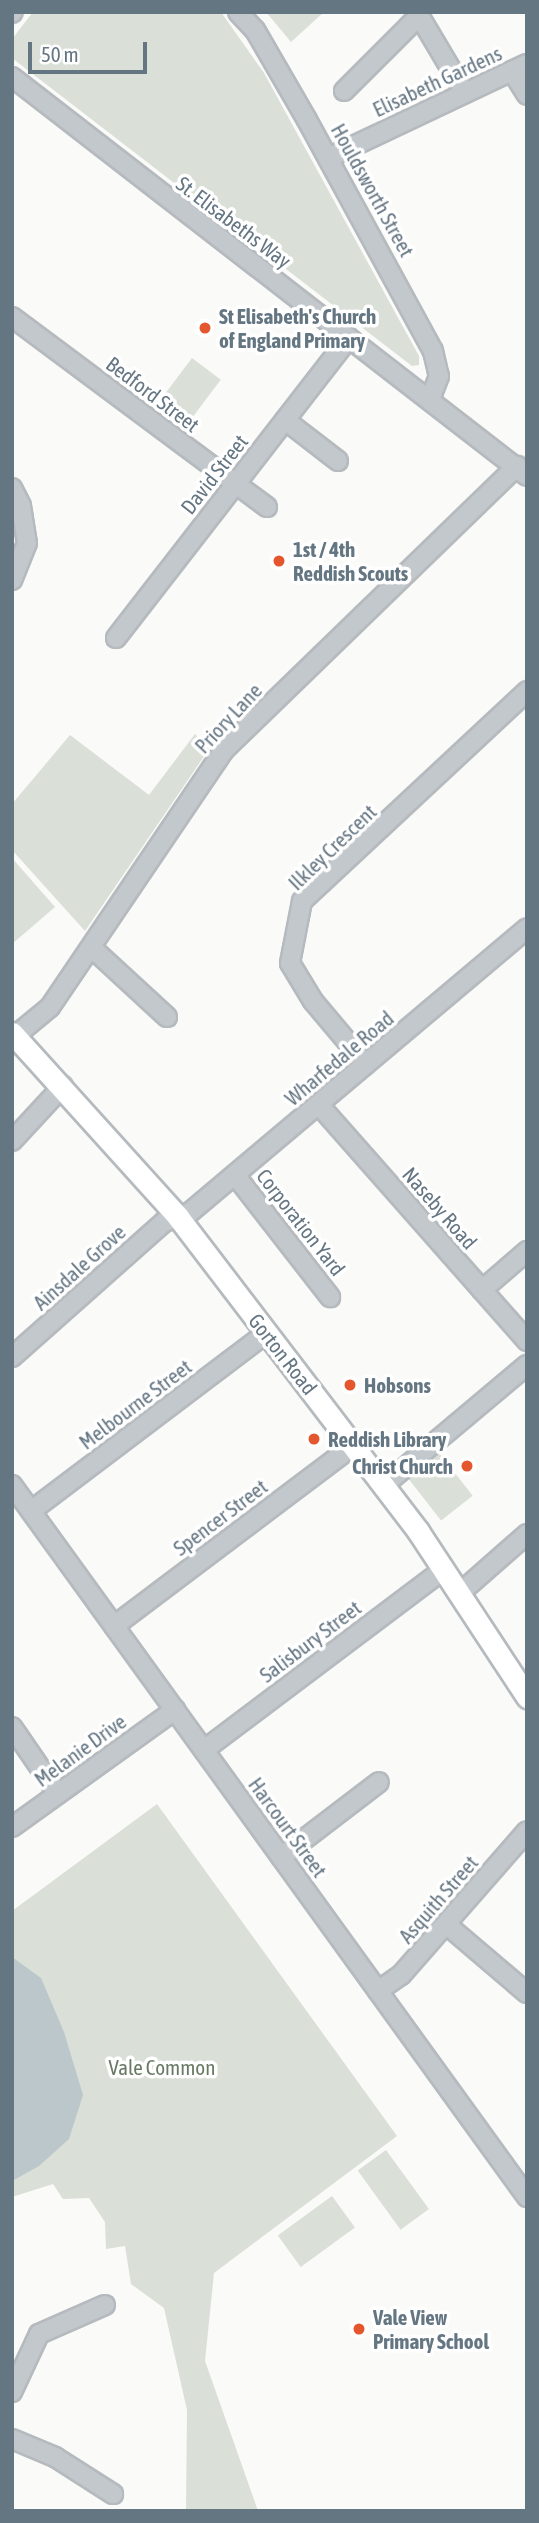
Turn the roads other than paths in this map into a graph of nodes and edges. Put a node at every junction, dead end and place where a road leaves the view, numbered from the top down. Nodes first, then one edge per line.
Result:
1 (238, 12) edge
2 (418, 14) edge
3 (520, 67) edge
4 (12, 77) edge
5 (344, 91) dead end
6 (464, 93) junction
7 (527, 95) edge
8 (328, 158) junction
9 (12, 317) edge
10 (349, 338) junction
11 (430, 400) junction
12 (285, 420) junction
13 (338, 461) dead end
14 (522, 471) edge
15 (234, 483) junction
16 (12, 488) edge
17 (267, 507) dead end
18 (12, 580) edge
19 (116, 638) dead end
20 (527, 691) edge
21 (527, 928) edge
22 (92, 948) junction
23 (167, 1017) dead end
24 (14, 1034) edge
25 (366, 1065) junction
26 (63, 1086) junction
27 (319, 1105) junction
28 (12, 1141) edge
29 (235, 1175) junction
30 (178, 1217) junction
31 (527, 1251) edge
32 (482, 1290) junction
33 (330, 1297) dead end
34 (266, 1333) junction
35 (527, 1340) edge
36 (12, 1357) edge
37 (527, 1365) edge
38 (353, 1446) junction
39 (12, 1485) edge
40 (384, 1485) junction
41 (31, 1511) junction
42 (527, 1534) edge
43 (444, 1569) junction
44 (461, 1592) junction
45 (114, 1626) junction
46 (527, 1697) edge
47 (175, 1710) junction
48 (12, 1727) edge
49 (204, 1750) junction
50 (379, 1782) dead end
51 (58, 1794) junction
52 (12, 1827) edge
53 (523, 1843) edge
54 (281, 1857) junction
55 (447, 1925) junction
56 (378, 1991) junction
57 (527, 1993) edge
58 (527, 2197) edge
59 (104, 2305) dead end
60 (12, 2392) edge
61 (12, 2439) edge
62 (113, 2494) dead end

1 - 8 street, Houldsworth Street
2 - 5 street
2 - 6 street
3 - 6 street, Elisabeth Gardens
3 - 7 street
4 - 10 street, St. Elisabeths Way
6 - 8 street, Elisabeth Gardens
8 - 11 street, Houldsworth Street
9 - 15 street, Bedford Street
10 - 11 street, St. Elisabeths Way
10 - 12 street, David Street
11 - 14 street, St. Elisabeths Way
12 - 13 street
12 - 15 street, David Street
14 - 22 street, Priory Lane
15 - 17 street, Bedford Street
15 - 19 street, David Street
16 - 18 street
20 - 25 street, Ilkley Crescent
21 - 25 street, Wharfedale Road
22 - 23 street
22 - 24 street, Priory Lane
24 - 26 main road, Gorton Road
25 - 27 street, Wharfedale Road
26 - 28 street
26 - 30 main road, Gorton Road
27 - 29 street, Wharfedale Road
27 - 32 street, Naseby Road
29 - 30 street, Wharfedale Road
29 - 33 street, Corporation Yard
30 - 34 main road, Gorton Road
30 - 36 street, Ainsdale Grove
31 - 32 street
32 - 35 street, Naseby Road
34 - 38 main road, Gorton Road
34 - 41 street, Melbourne Street
37 - 40 street
38 - 40 main road, Gorton Road
38 - 45 street, Spencer Street
39 - 41 street, Harcourt Street
40 - 43 main road, Gorton Road
41 - 45 street, Harcourt Street
42 - 44 street
43 - 44 main road, Gorton Road
43 - 49 street, Salisbury Street
44 - 46 main road, Gorton Road
45 - 47 street, Harcourt Street
47 - 49 street, Harcourt Street
47 - 51 street, Melanie Drive
48 - 51 street
49 - 54 street, Harcourt Street
50 - 54 street
51 - 52 street, Melanie Drive
53 - 55 street, Asquith Street
54 - 56 street, Harcourt Street
55 - 56 street, Asquith Street
55 - 57 street
56 - 58 street, Harcourt Street
59 - 60 street
61 - 62 street

